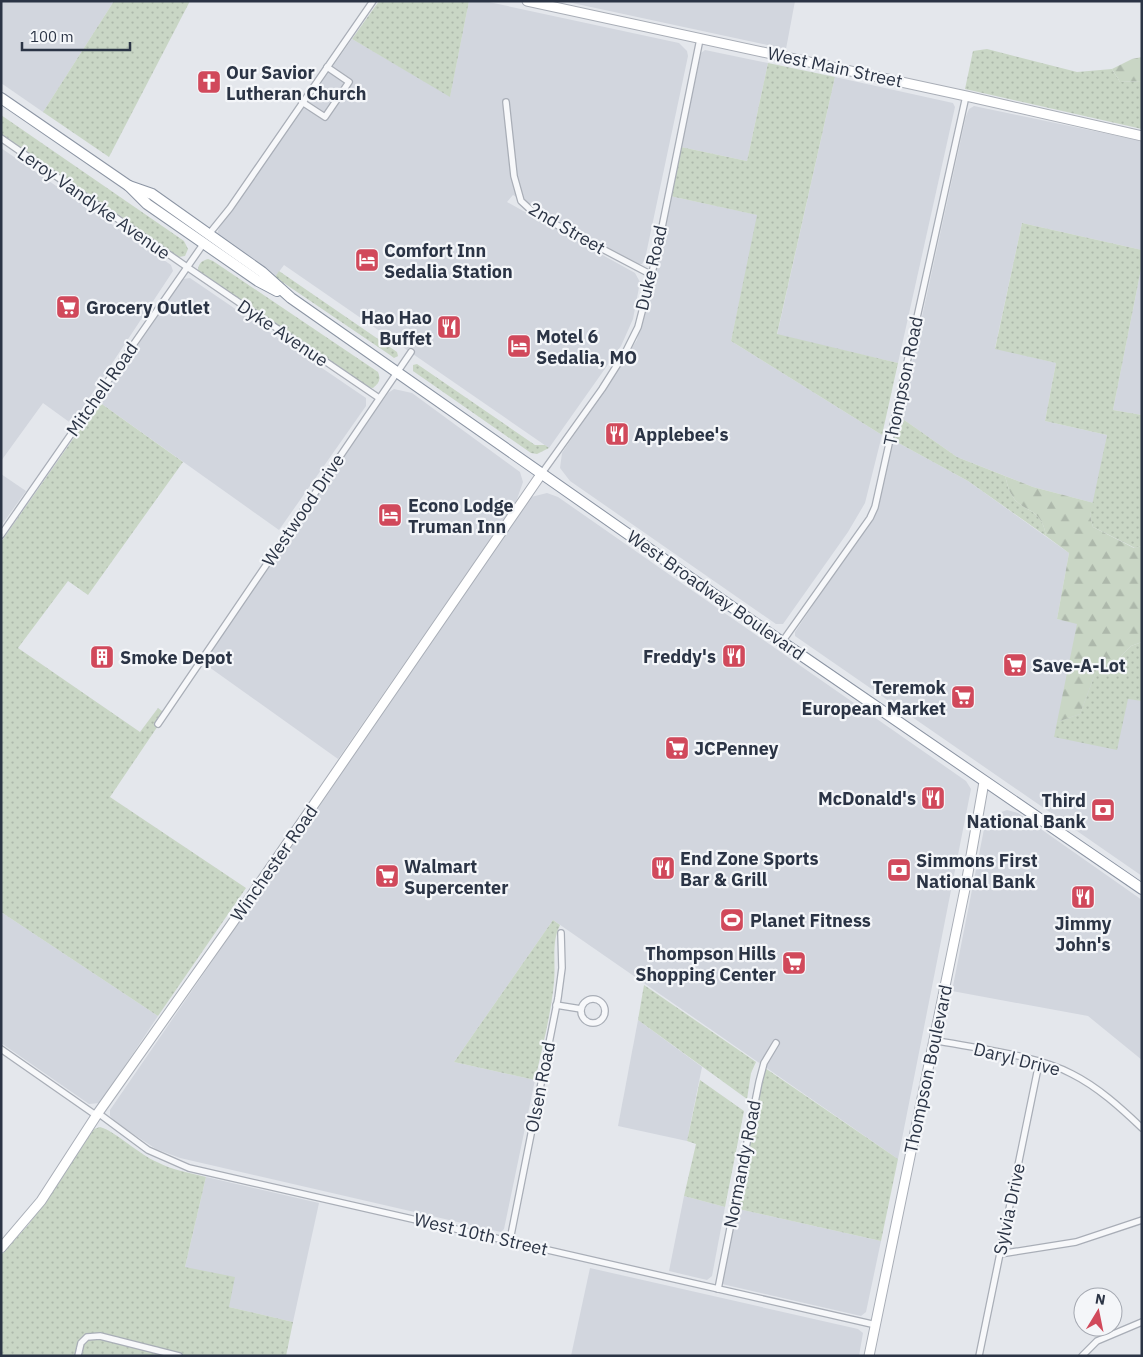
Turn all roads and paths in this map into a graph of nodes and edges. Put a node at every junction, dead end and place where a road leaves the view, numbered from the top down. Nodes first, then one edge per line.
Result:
1 (373, 1) edge
2 (527, 1) edge
3 (700, 39) junction
4 (327, 66) junction
5 (966, 96) junction
6 (1, 98) edge
7 (302, 102) junction
8 (506, 102) dead end
9 (1142, 136) edge
10 (1, 138) edge
11 (206, 239) junction
12 (186, 268) junction
13 (650, 274) junction
14 (411, 352) dead end
15 (397, 372) junction
16 (379, 398) junction
17 (542, 473) junction
18 (1, 535) edge
19 (782, 642) junction
20 (158, 724) dead end
21 (984, 782) junction
22 (1142, 889) edge
23 (562, 933) dead end
24 (556, 1005) junction
25 (581, 1009) junction
26 (933, 1040) junction
27 (776, 1043) dead end
28 (1, 1049) edge
29 (1040, 1062) junction
30 (97, 1114) junction
31 (1142, 1128) edge
32 (1142, 1220) edge
33 (510, 1240) junction
34 (1, 1248) edge
35 (1000, 1254) junction
36 (718, 1289) junction
37 (1142, 1322) edge
38 (876, 1325) junction
39 (78, 1356) edge
40 (180, 1356) edge
41 (870, 1356) edge
42 (980, 1356) edge
43 (1082, 1356) edge

1 - 4 street, Mitchell Road
2 - 3 main road, West Main Street
3 - 5 main road, West Main Street
3 - 13 street, Duke Road
4 - 7 street, Mitchell Road
4 - 7 street
5 - 9 main road, West Main Street
5 - 19 street, Thompson Road
6 - 11 highway, West Broadway Boulevard
7 - 11 street, Mitchell Road
8 - 13 street, 2nd Street
10 - 12 street, Leroy Vandyke Avenue
11 - 12 street, Mitchell Road
11 - 15 highway, West Broadway Boulevard
12 - 16 street, Dyke Avenue
12 - 18 street, Mitchell Road
13 - 17 street, Duke Road
14 - 15 street, Westwood Drive
15 - 16 street, Westwood Drive
15 - 17 highway, West Broadway Boulevard
16 - 20 street, Westwood Drive
17 - 19 highway, West Broadway Boulevard
17 - 30 main road, Winchester Road
19 - 21 highway, West Broadway Boulevard
21 - 22 highway, West Broadway Boulevard
21 - 26 main road, Thompson Boulevard
23 - 24 street, Olsen Road
24 - 25 street
24 - 33 street, Olsen Road
25 - 25 street
26 - 29 street, Daryl Drive
26 - 38 main road, Thompson Boulevard
27 - 36 street, Normandy Road
28 - 30 street, West 10th Street
29 - 31 street, Daryl Drive
29 - 35 street, Sylvia Drive
30 - 33 street, West 10th Street
30 - 34 main road, Winchester Road
32 - 35 street
33 - 36 street, West 10th Street
35 - 42 street, Sylvia Drive
36 - 38 street, West 10th Street
37 - 43 street
38 - 41 main road, Thompson Boulevard
39 - 40 street

